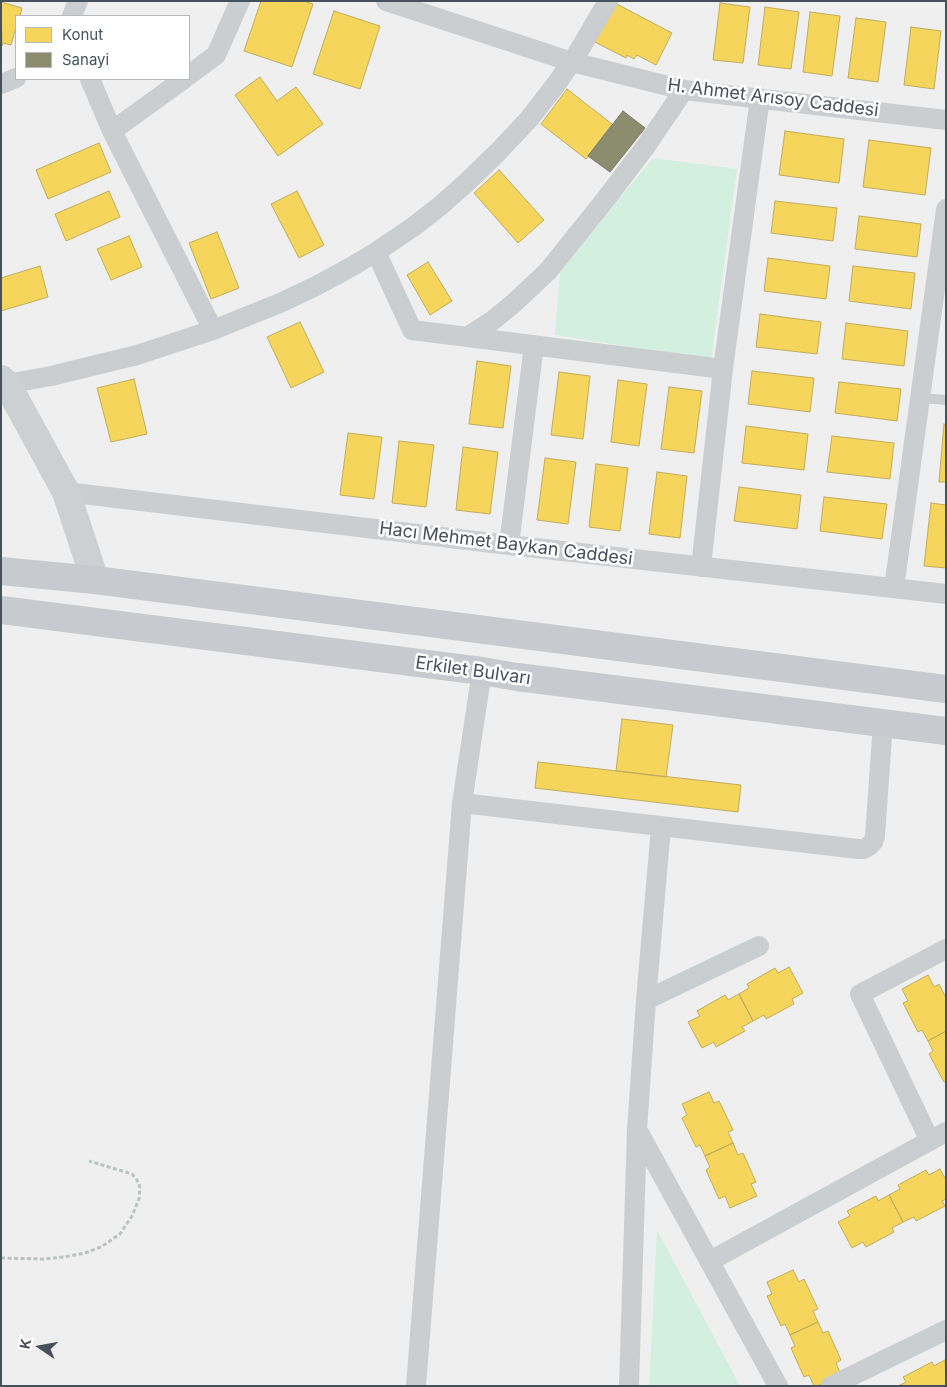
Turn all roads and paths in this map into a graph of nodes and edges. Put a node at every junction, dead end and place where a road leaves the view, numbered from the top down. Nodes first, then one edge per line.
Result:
1 (78, 1) edge
2 (240, 1) edge
3 (386, 1) edge
4 (608, 1) edge
5 (72, 15) edge
6 (572, 62) junction
7 (190, 74) edge
8 (90, 80) edge
9 (183, 80) edge
10 (684, 90) junction
11 (760, 98) junction
12 (946, 120) edge
13 (112, 131) junction
14 (946, 209) edge
15 (376, 252) junction
16 (213, 330) junction
17 (467, 337) junction
18 (534, 345) junction
19 (723, 369) junction
20 (4, 382) edge
21 (920, 398) junction
22 (946, 400) edge
23 (66, 492) junction
24 (508, 545) junction
25 (701, 567) junction
26 (1, 571) edge
27 (95, 580) junction
28 (894, 588) junction
29 (946, 594) edge
30 (1, 610) edge
31 (91, 622) junction
32 (482, 671) junction
33 (946, 689) edge
34 (883, 723) junction
35 (946, 731) edge
36 (462, 803) junction
37 (661, 827) junction
38 (759, 946) dead end
39 (946, 949) edge
40 (646, 1000) junction
41 (637, 1130) junction
42 (938, 1136) edge
43 (90, 1161) dead end
44 (1, 1258) edge
45 (710, 1261) junction
46 (946, 1330) edge
47 (416, 1386) edge
48 (629, 1386) edge
49 (778, 1386) edge
50 (831, 1386) edge

1 - 5 street
2 - 7 street
3 - 6 street, H. Ahmet Arısoy Caddesi
4 - 6 street
6 - 10 street, H. Ahmet Arısoy Caddesi
6 - 15 street
8 - 13 street
9 - 13 street
10 - 11 street, H. Ahmet Arısoy Caddesi
10 - 17 street
11 - 12 street, H. Ahmet Arısoy Caddesi
11 - 19 street
13 - 16 street
14 - 21 street
15 - 16 street
15 - 17 street
16 - 20 street
17 - 18 street
18 - 19 street
18 - 24 street
19 - 25 street
20 - 23 street
21 - 22 lane
21 - 28 street
23 - 24 street, Hacı Mehmet Baykan Caddesi
23 - 27 street
24 - 25 street, Hacı Mehmet Baykan Caddesi
25 - 28 street, Hacı Mehmet Baykan Caddesi
26 - 27 main road
27 - 31 main road
27 - 33 main road
28 - 29 street, Hacı Mehmet Baykan Caddesi
30 - 31 main road, Erkilet Bulvarı
31 - 32 main road, Erkilet Bulvarı
32 - 34 main road, Erkilet Bulvarı
32 - 36 street
34 - 35 main road, Erkilet Bulvarı
34 - 37 street
36 - 37 street
36 - 47 street
37 - 40 street
38 - 40 street
39 - 42 street
40 - 41 street
41 - 45 street
41 - 48 street
42 - 45 street
43 - 44 path
45 - 49 street
46 - 50 street

